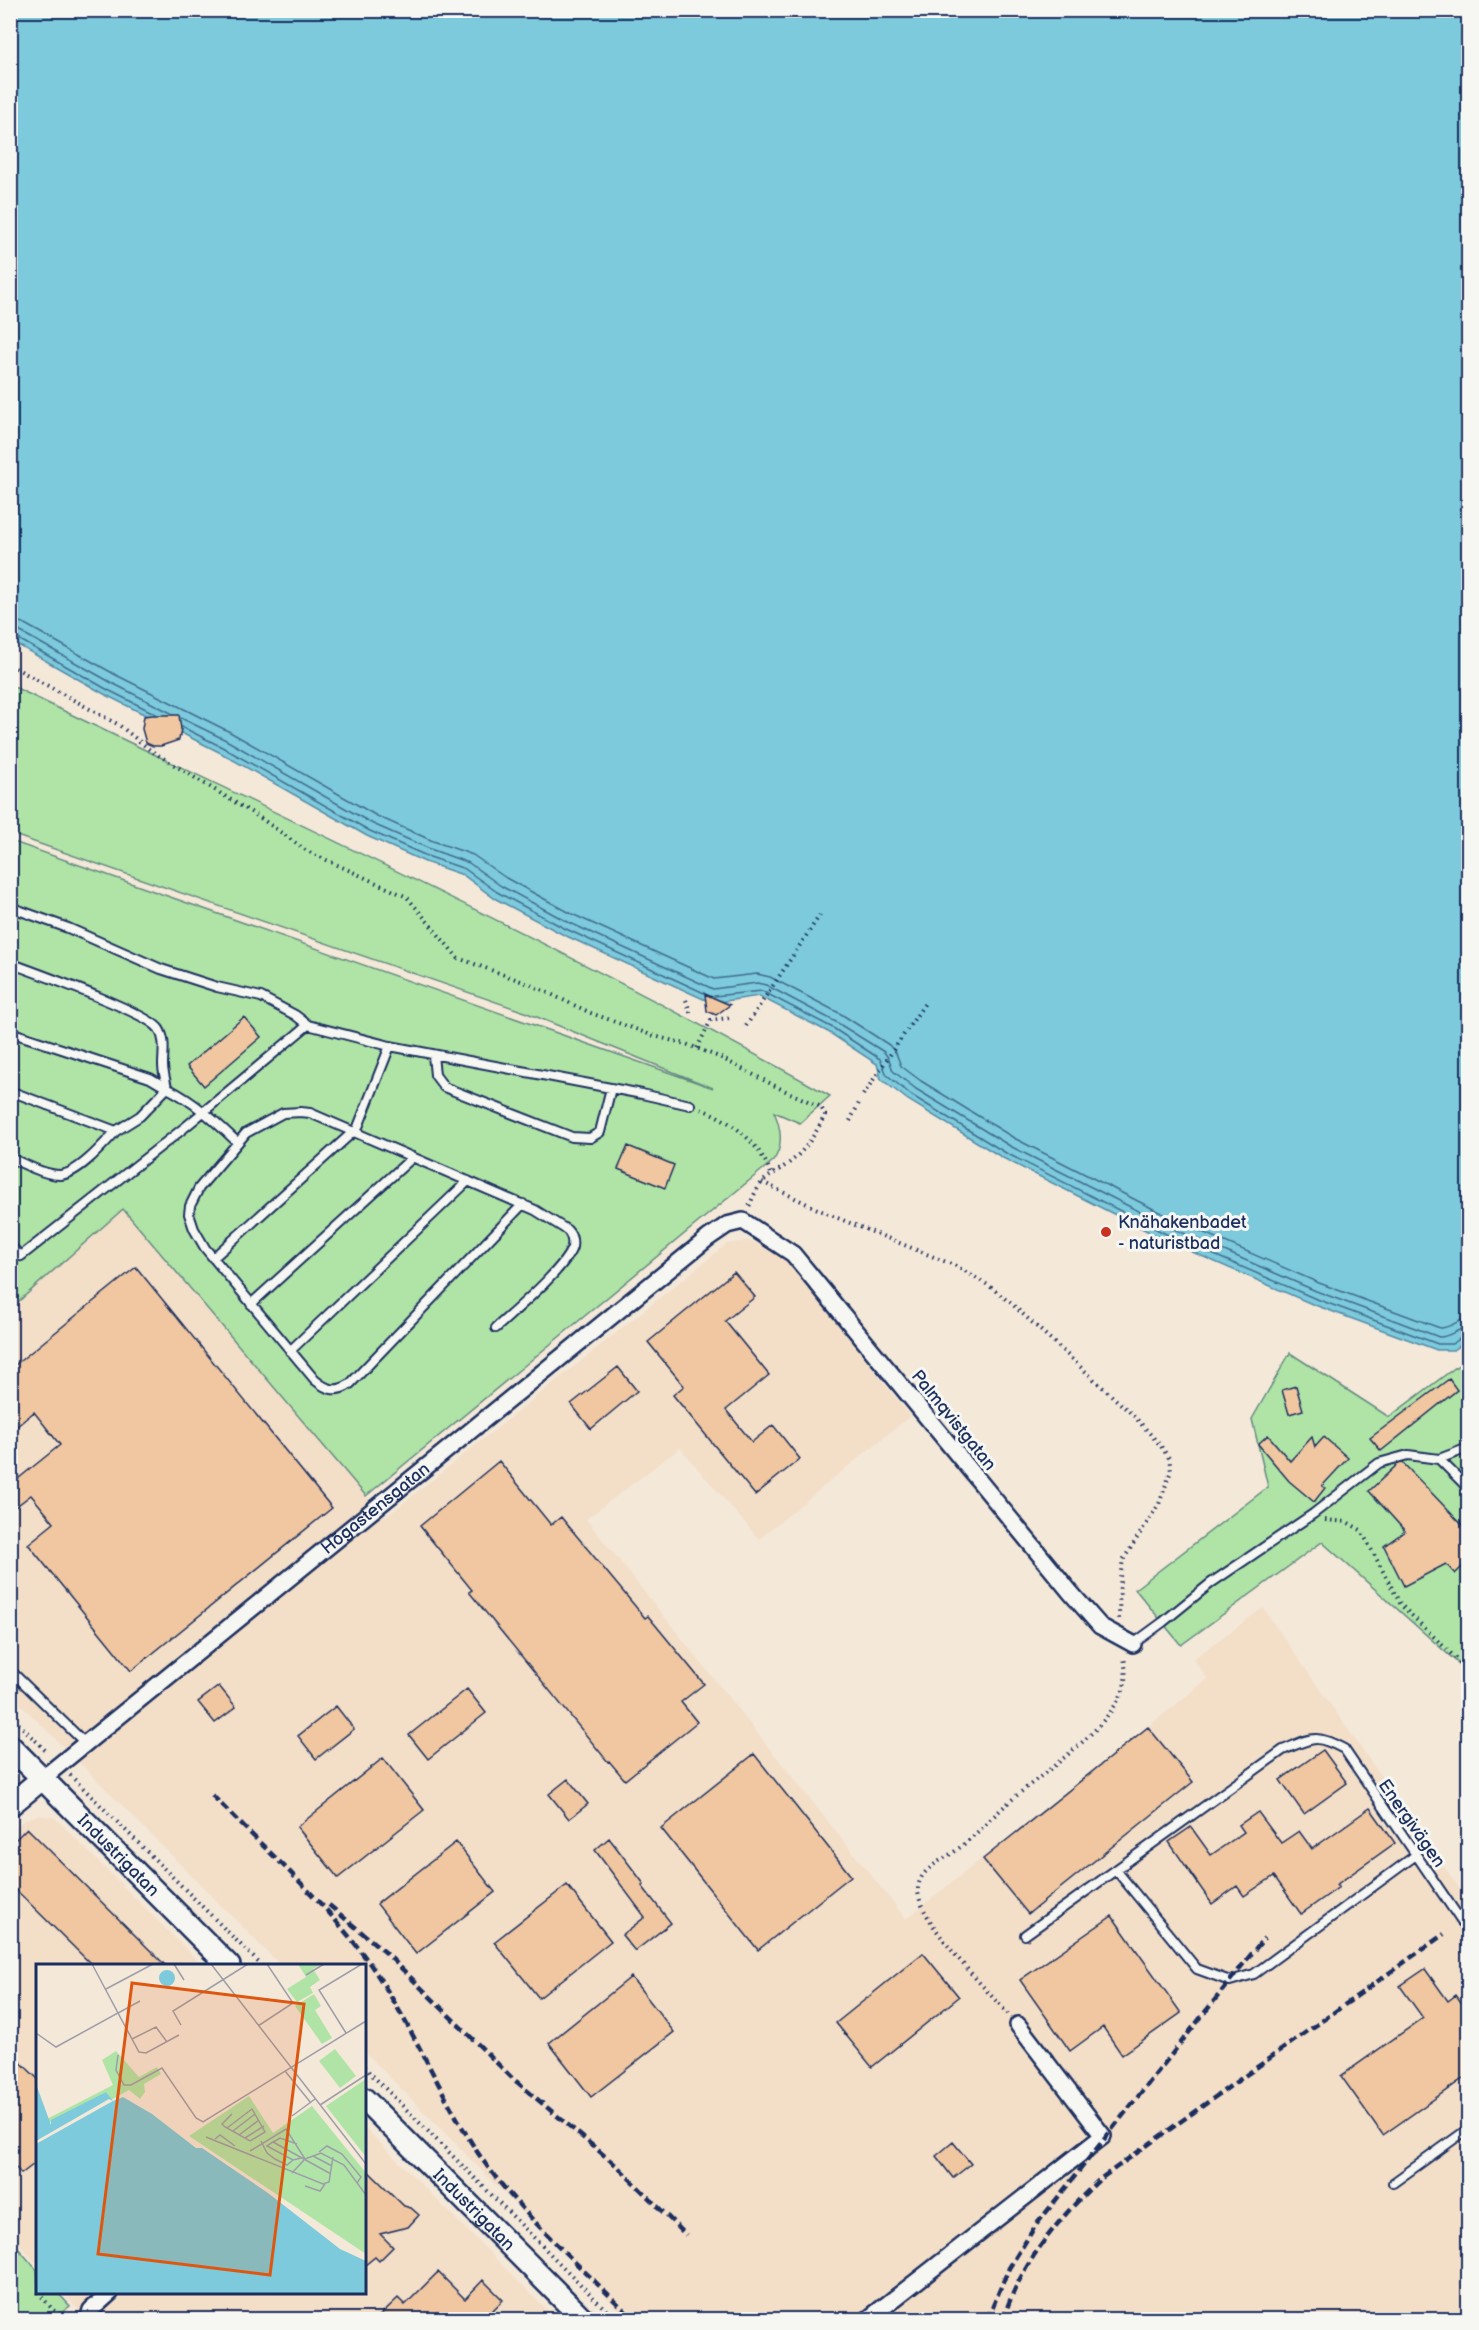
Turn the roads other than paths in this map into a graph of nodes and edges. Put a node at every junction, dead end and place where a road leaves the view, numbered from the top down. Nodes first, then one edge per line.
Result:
1 (10, 907) edge
2 (10, 963) edge
3 (308, 1025) junction
4 (10, 1032) edge
5 (390, 1046) junction
6 (433, 1055) junction
7 (167, 1088) junction
8 (611, 1088) junction
9 (10, 1091) edge
10 (690, 1105) road end
11 (204, 1111) junction
12 (116, 1131) junction
13 (354, 1132) junction
14 (237, 1142) junction
15 (414, 1157) junction
16 (10, 1158) edge
17 (468, 1181) junction
18 (523, 1204) junction
19 (744, 1221) joint
20 (10, 1246) edge
21 (213, 1258) junction
22 (252, 1304) junction
23 (496, 1328) dead end
24 (291, 1351) junction
25 (1468, 1448) edge
26 (1439, 1459) junction
27 (1468, 1488) edge
28 (1127, 1641) joint
29 (10, 1670) edge
30 (85, 1743) junction
31 (10, 1746) edge
32 (43, 1778) junction
33 (10, 1805) edge
34 (1416, 1855) junction
35 (1116, 1870) junction
36 (1468, 1931) edge
37 (1025, 1935) dead end
38 (229, 1964) edge
39 (1018, 2025) road end
40 (366, 2101) edge
41 (1468, 2129) edge
42 (1393, 2183) dead end
43 (109, 2294) edge
44 (88, 2319) edge
45 (584, 2319) edge
46 (867, 2319) edge

1 - 3 lane
2 - 7 lane
3 - 5 lane
3 - 11 lane
4 - 7 lane
5 - 6 lane
5 - 13 lane
6 - 8 lane
6 - 8 lane
7 - 11 lane
7 - 12 lane
8 - 10 lane
9 - 12 lane
11 - 14 lane
11 - 20 lane
12 - 16 lane
13 - 14 lane
13 - 15 lane
13 - 21 lane
14 - 21 lane
15 - 17 lane
15 - 22 lane
17 - 18 lane
17 - 24 lane
18 - 23 lane
18 - 24 lane
19 - 28 street, Palmqvistgatan
19 - 30 street, Högastensgatan
21 - 22 lane
22 - 24 lane
25 - 26 lane
26 - 27 lane
26 - 28 lane
29 - 30 lane
30 - 32 street, Högastensgatan
31 - 32 street, Industrigatan
32 - 33 street, Högastensgatan
32 - 38 street, Industrigatan
34 - 35 lane
34 - 35 lane, Energivägen
34 - 36 lane, Energivägen
35 - 37 lane
39 - 46 street
40 - 45 street, Industrigatan
41 - 42 lane
43 - 44 street

